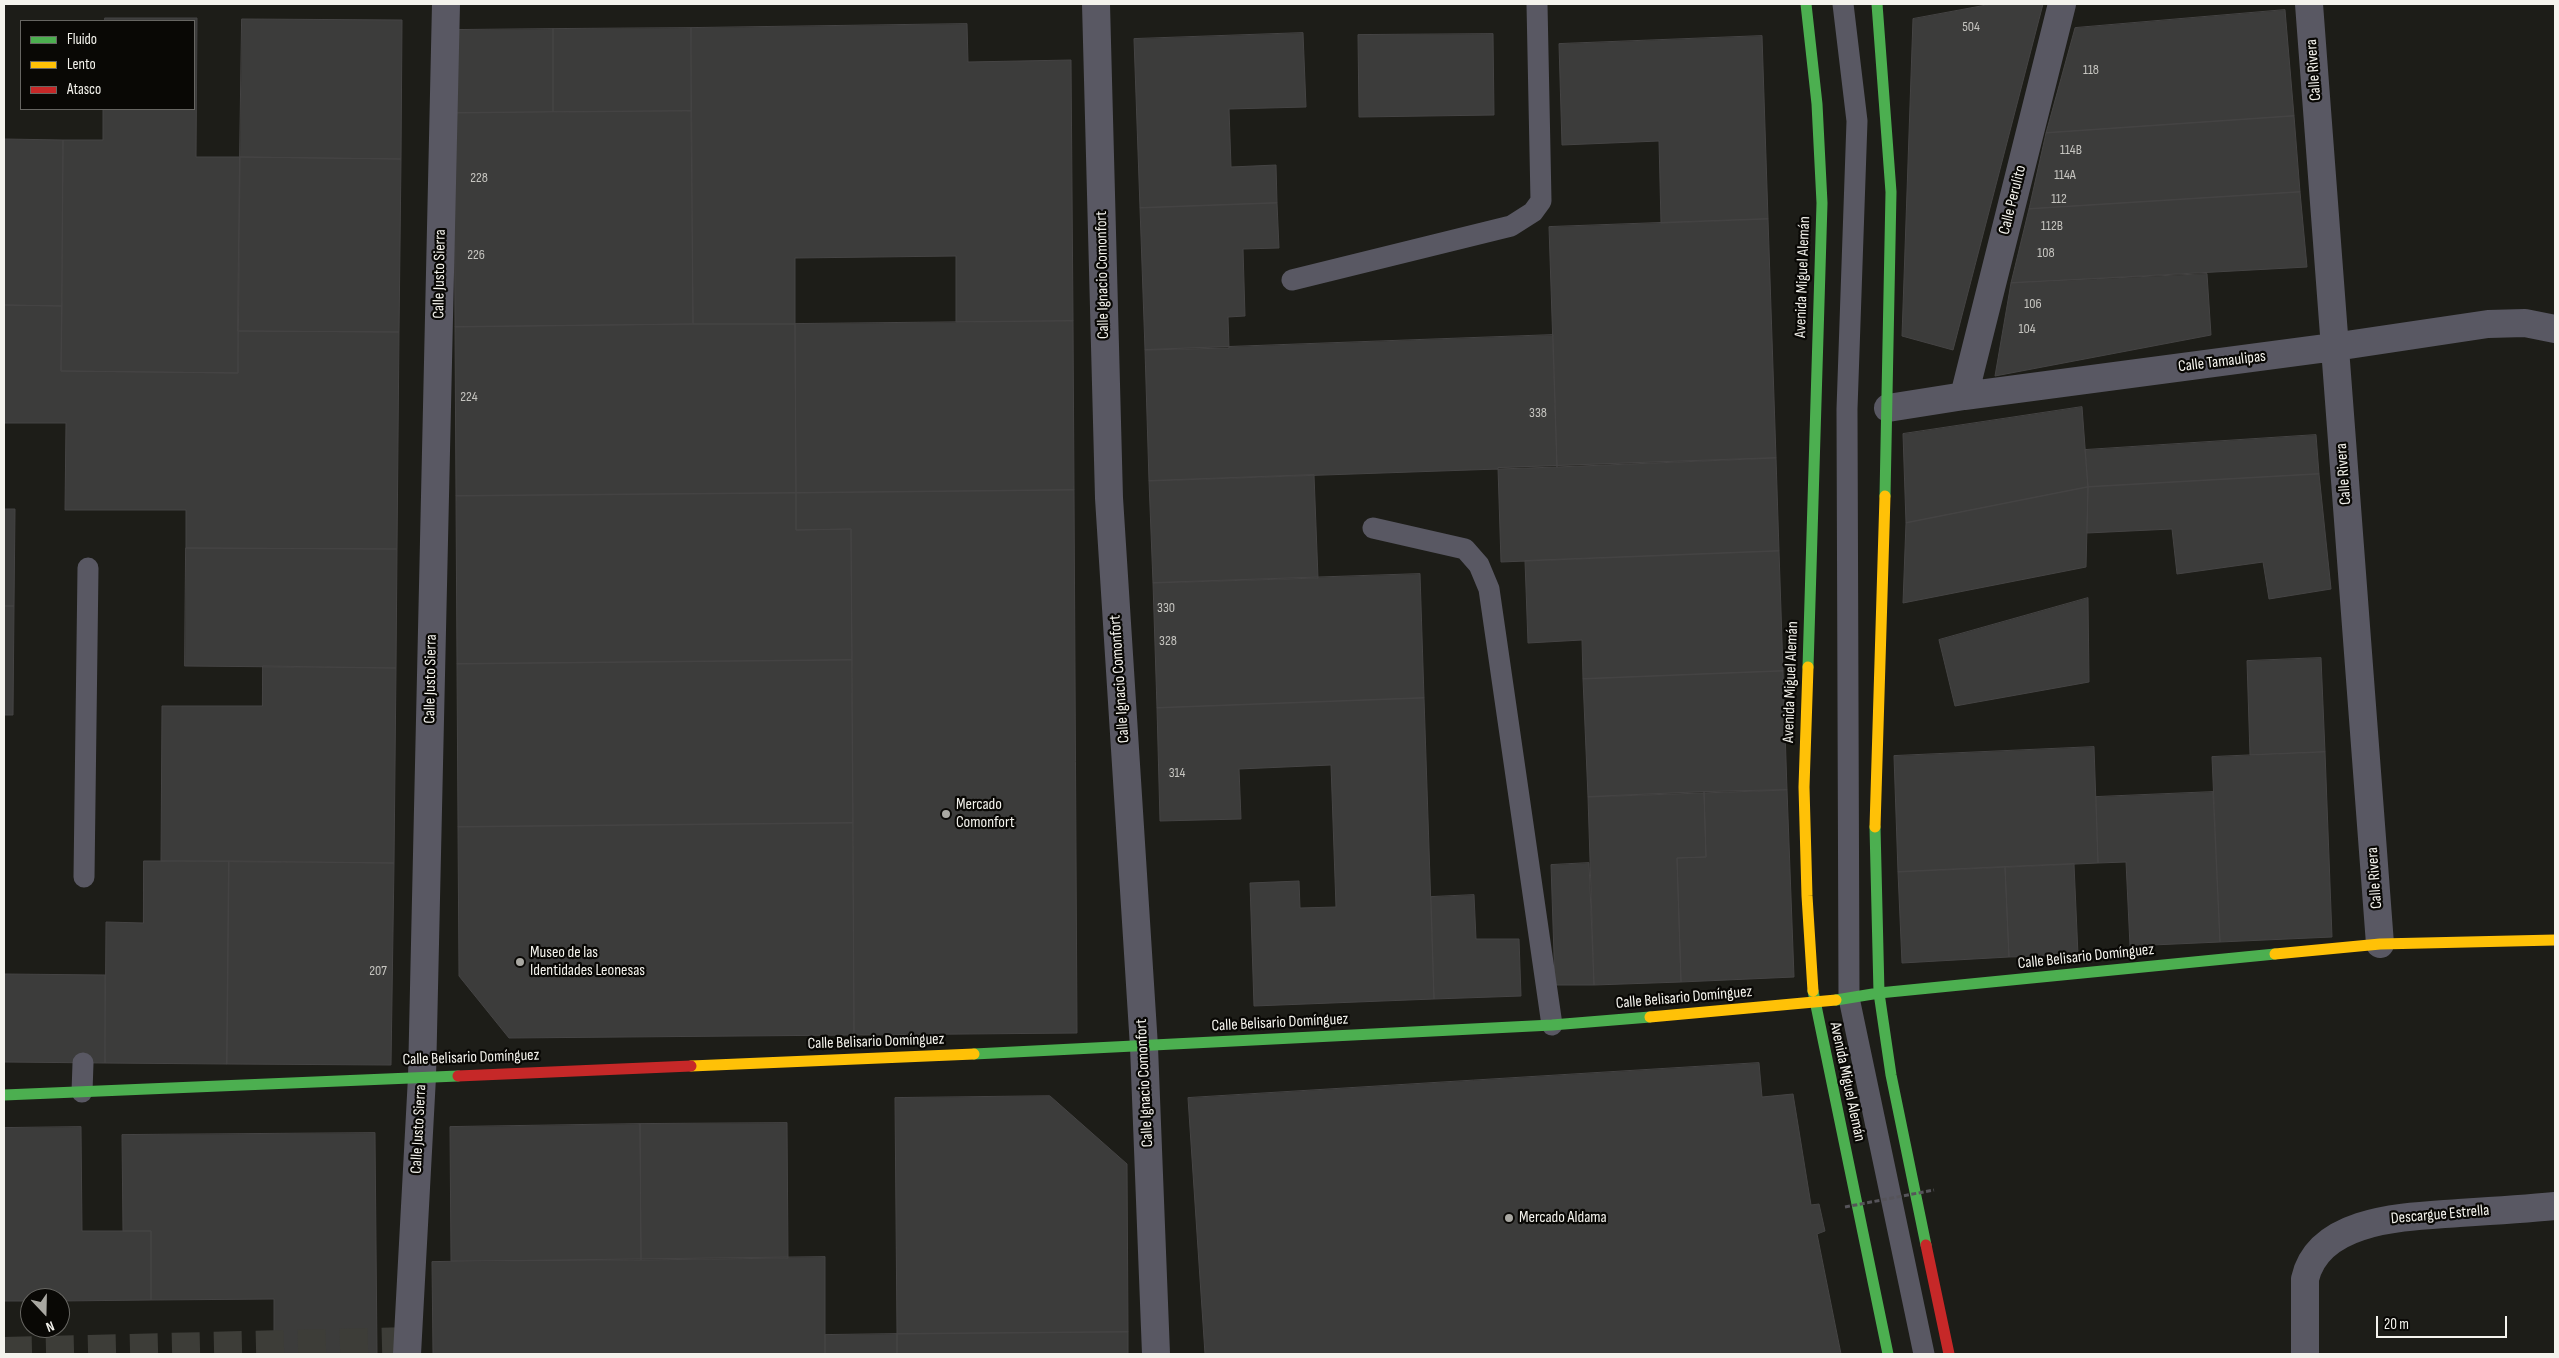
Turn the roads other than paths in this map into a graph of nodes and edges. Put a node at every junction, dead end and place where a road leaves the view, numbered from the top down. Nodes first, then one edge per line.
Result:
1 (446, 4) edge
2 (1096, 4) edge
3 (1537, 4) edge
4 (1806, 4) edge
5 (1843, 4) edge
6 (1877, 4) edge
7 (2062, 4) edge
8 (2309, 4) edge
9 (1292, 280) dead end
10 (2555, 329) edge
11 (2334, 347) junction
12 (1964, 396) junction
13 (1888, 408) junction
14 (1373, 528) dead end
15 (88, 568) dead end
16 (84, 877) dead end
17 (2555, 940) edge
18 (2380, 944) junction
19 (1878, 994) junction
20 (1849, 998) junction
21 (1814, 1004) junction
22 (1552, 1025) junction
23 (1144, 1047) junction
24 (82, 1063) dead end
25 (422, 1077) junction
26 (82, 1092) junction
27 (4, 1095) edge
28 (2555, 1206) edge
29 (407, 1354) edge
30 (1156, 1354) edge
31 (1888, 1354) edge
32 (1924, 1354) edge
33 (1949, 1354) edge
34 (2305, 1354) edge

1 - 25 street, Calle Justo Sierra
2 - 23 street, Calle Ignacio Comonfort
3 - 9 lane
4 - 21 main road, Avenida Miguel Alemán
5 - 20 lane
6 - 13 main road
7 - 12 street, Calle Perulito
8 - 11 street, Calle Rivera
10 - 11 street, Calle Tamaulipas
11 - 12 street, Calle Tamaulipas
11 - 18 street, Calle Rivera
12 - 13 street, Calle Tamaulipas
13 - 19 main road
14 - 22 lane
15 - 16 lane
17 - 18 main road, Calle Belisario Domínguez
18 - 19 main road, Calle Belisario Domínguez
19 - 20 main road, Calle Belisario Domínguez
19 - 33 main road
20 - 21 main road, Calle Belisario Domínguez
20 - 32 lane
21 - 22 main road, Calle Belisario Domínguez
21 - 31 main road, Avenida Miguel Alemán
22 - 23 main road, Calle Belisario Domínguez
23 - 25 main road, Calle Belisario Domínguez
23 - 30 street, Calle Ignacio Comonfort
24 - 26 lane
25 - 26 main road, Calle Belisario Domínguez
25 - 29 street, Calle Justo Sierra
26 - 27 main road, Calle Belisario Domínguez
28 - 34 street, Descargue Estrella

